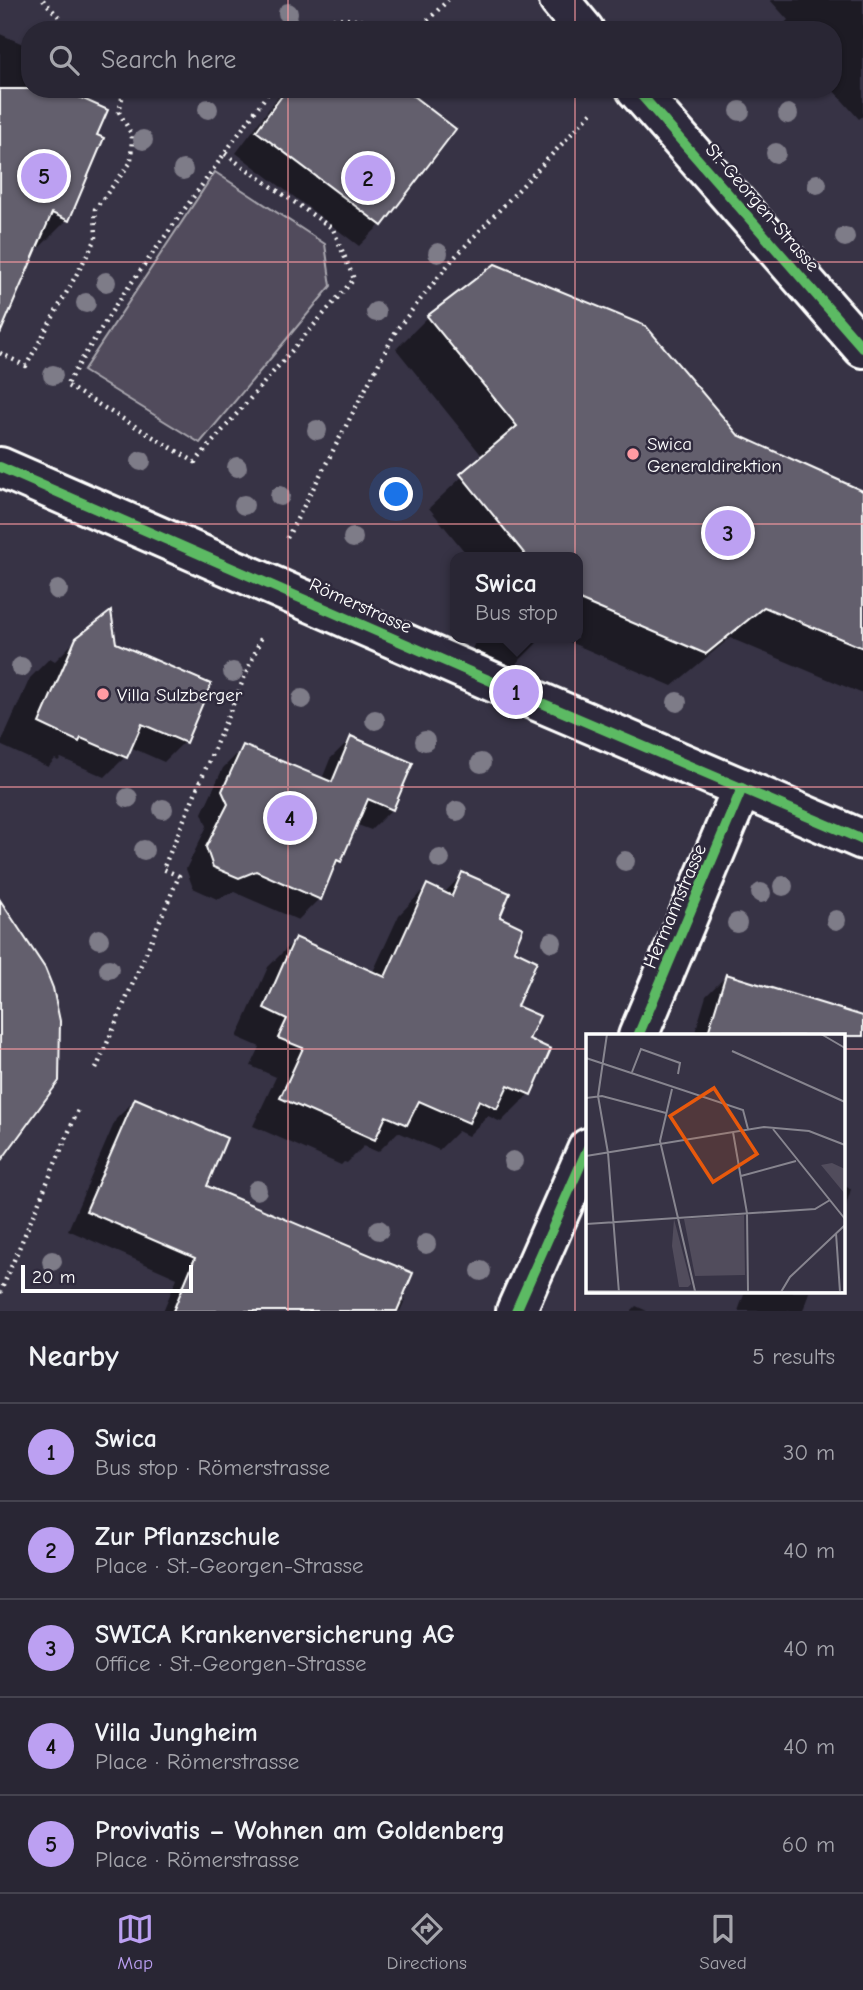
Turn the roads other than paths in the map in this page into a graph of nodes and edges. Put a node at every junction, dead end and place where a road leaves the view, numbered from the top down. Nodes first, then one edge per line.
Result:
1 (559, 0) edge
2 (576, 21) edge
3 (644, 98) edge
4 (863, 348) edge
5 (0, 467) edge
6 (742, 788) junction
7 (863, 840) edge
8 (639, 1034) edge
9 (586, 1153) edge
10 (516, 1311) edge

1 - 2 main road
3 - 4 main road, St.-Georgen-Strasse
5 - 6 main road, Römerstrasse
6 - 7 main road, Römerstrasse
6 - 8 main road, Hermannstrasse
9 - 10 main road

